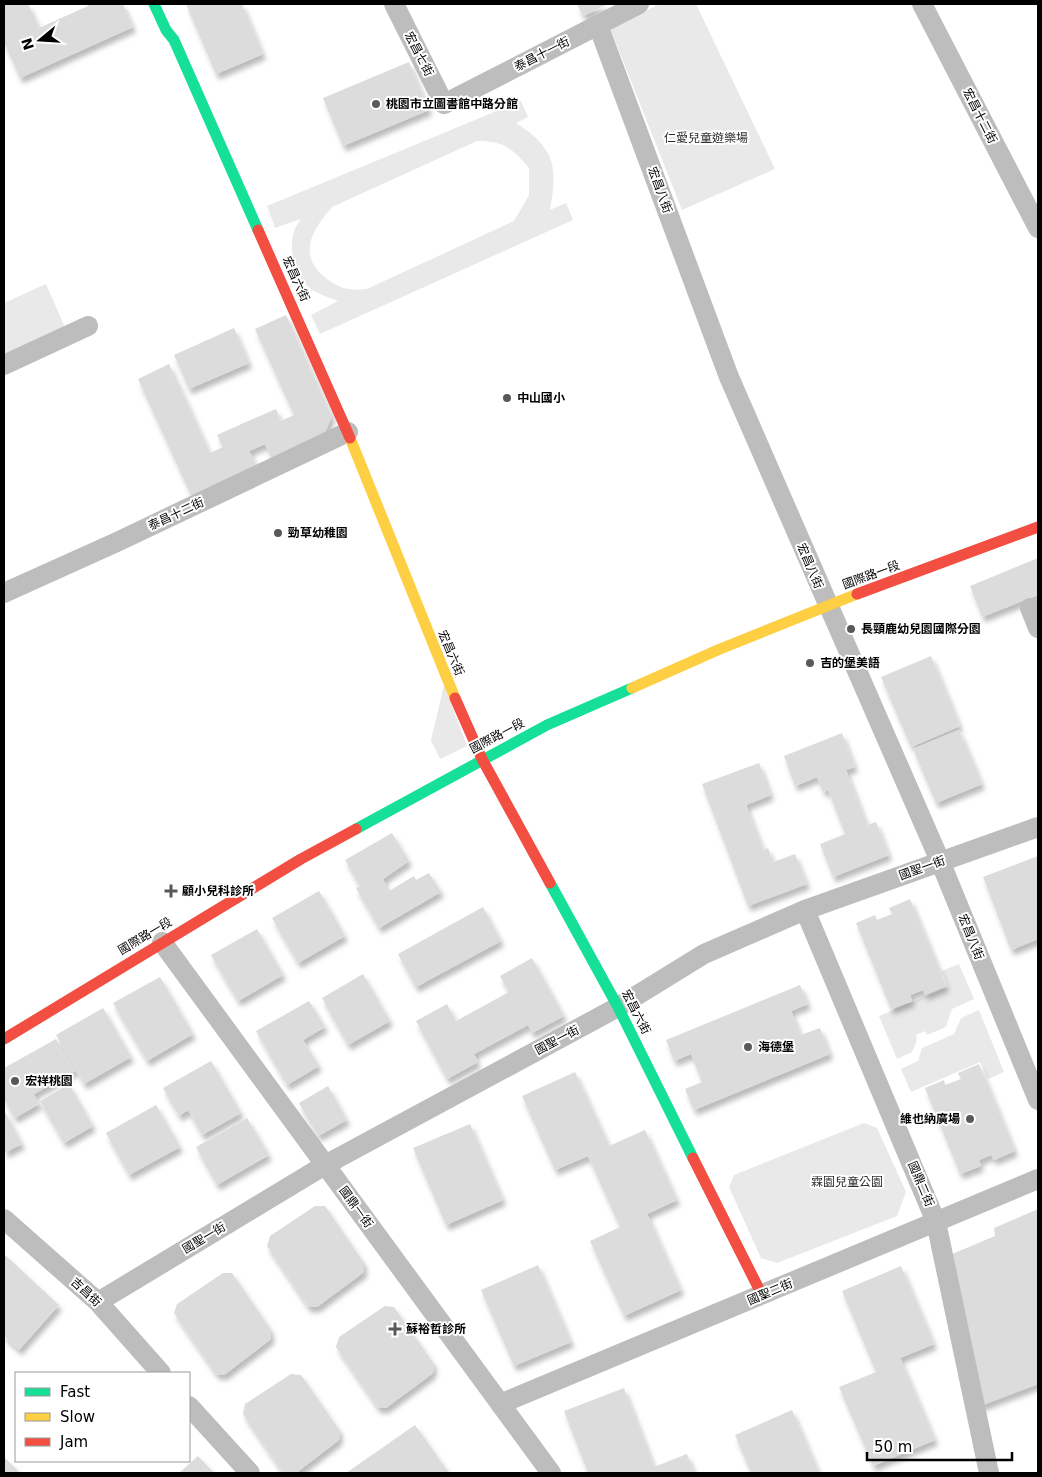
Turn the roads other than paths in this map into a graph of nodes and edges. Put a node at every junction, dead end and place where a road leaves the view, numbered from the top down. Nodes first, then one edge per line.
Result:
1 (154, 4) edge
2 (394, 4) edge
3 (639, 4) edge
4 (922, 4) edge
5 (598, 25) junction
6 (444, 104) joint
7 (1038, 228) edge
8 (88, 326) dead end
9 (4, 365) edge
10 (348, 432) junction
11 (1038, 526) edge
12 (4, 593) edge
13 (827, 606) junction
14 (1030, 608) dead end
15 (1038, 628) edge
16 (482, 759) junction
17 (1038, 827) edge
18 (940, 861) junction
19 (805, 910) junction
20 (162, 942) junction
21 (618, 1007) junction
22 (4, 1039) edge
23 (1038, 1100) edge
24 (325, 1165) junction
25 (1038, 1179) edge
26 (4, 1219) edge
27 (936, 1222) junction
28 (762, 1296) junction
29 (98, 1302) junction
30 (160, 1372) edge
31 (500, 1404) junction
32 (190, 1407) edge
33 (250, 1473) edge
34 (551, 1473) edge
35 (989, 1473) edge

1 - 10 street, 宏昌六街
2 - 6 street, 宏昌七街
3 - 5 street, 泰昌十一街
4 - 7 street, 宏昌十二街
5 - 6 street, 泰昌十一街
5 - 13 street, 宏昌八街
8 - 9 street
10 - 12 street, 泰昌十二街
10 - 16 street, 宏昌六街
11 - 13 street, 國際路一段
13 - 16 street, 國際路一段
13 - 18 street, 宏昌八街
14 - 15 street
16 - 20 street, 國際路一段
16 - 21 street, 宏昌六街
17 - 18 street, 國聖一街
18 - 19 street, 國聖一街
18 - 23 street, 宏昌八街
19 - 21 street, 國聖一街
19 - 27 street, 國鼎二街
20 - 22 street, 國際路一段
20 - 24 street, 國鼎一街
21 - 24 street, 國聖一街
21 - 28 street, 宏昌六街
24 - 29 street, 國聖一街
24 - 31 street, 國鼎一街
25 - 27 street, 國聖二街
26 - 29 street, 吉昌街
27 - 28 street, 國聖二街
27 - 35 street, 國鼎二街
28 - 31 street, 國聖二街
29 - 30 street, 吉昌街
31 - 34 street, 國鼎一街
32 - 33 street

